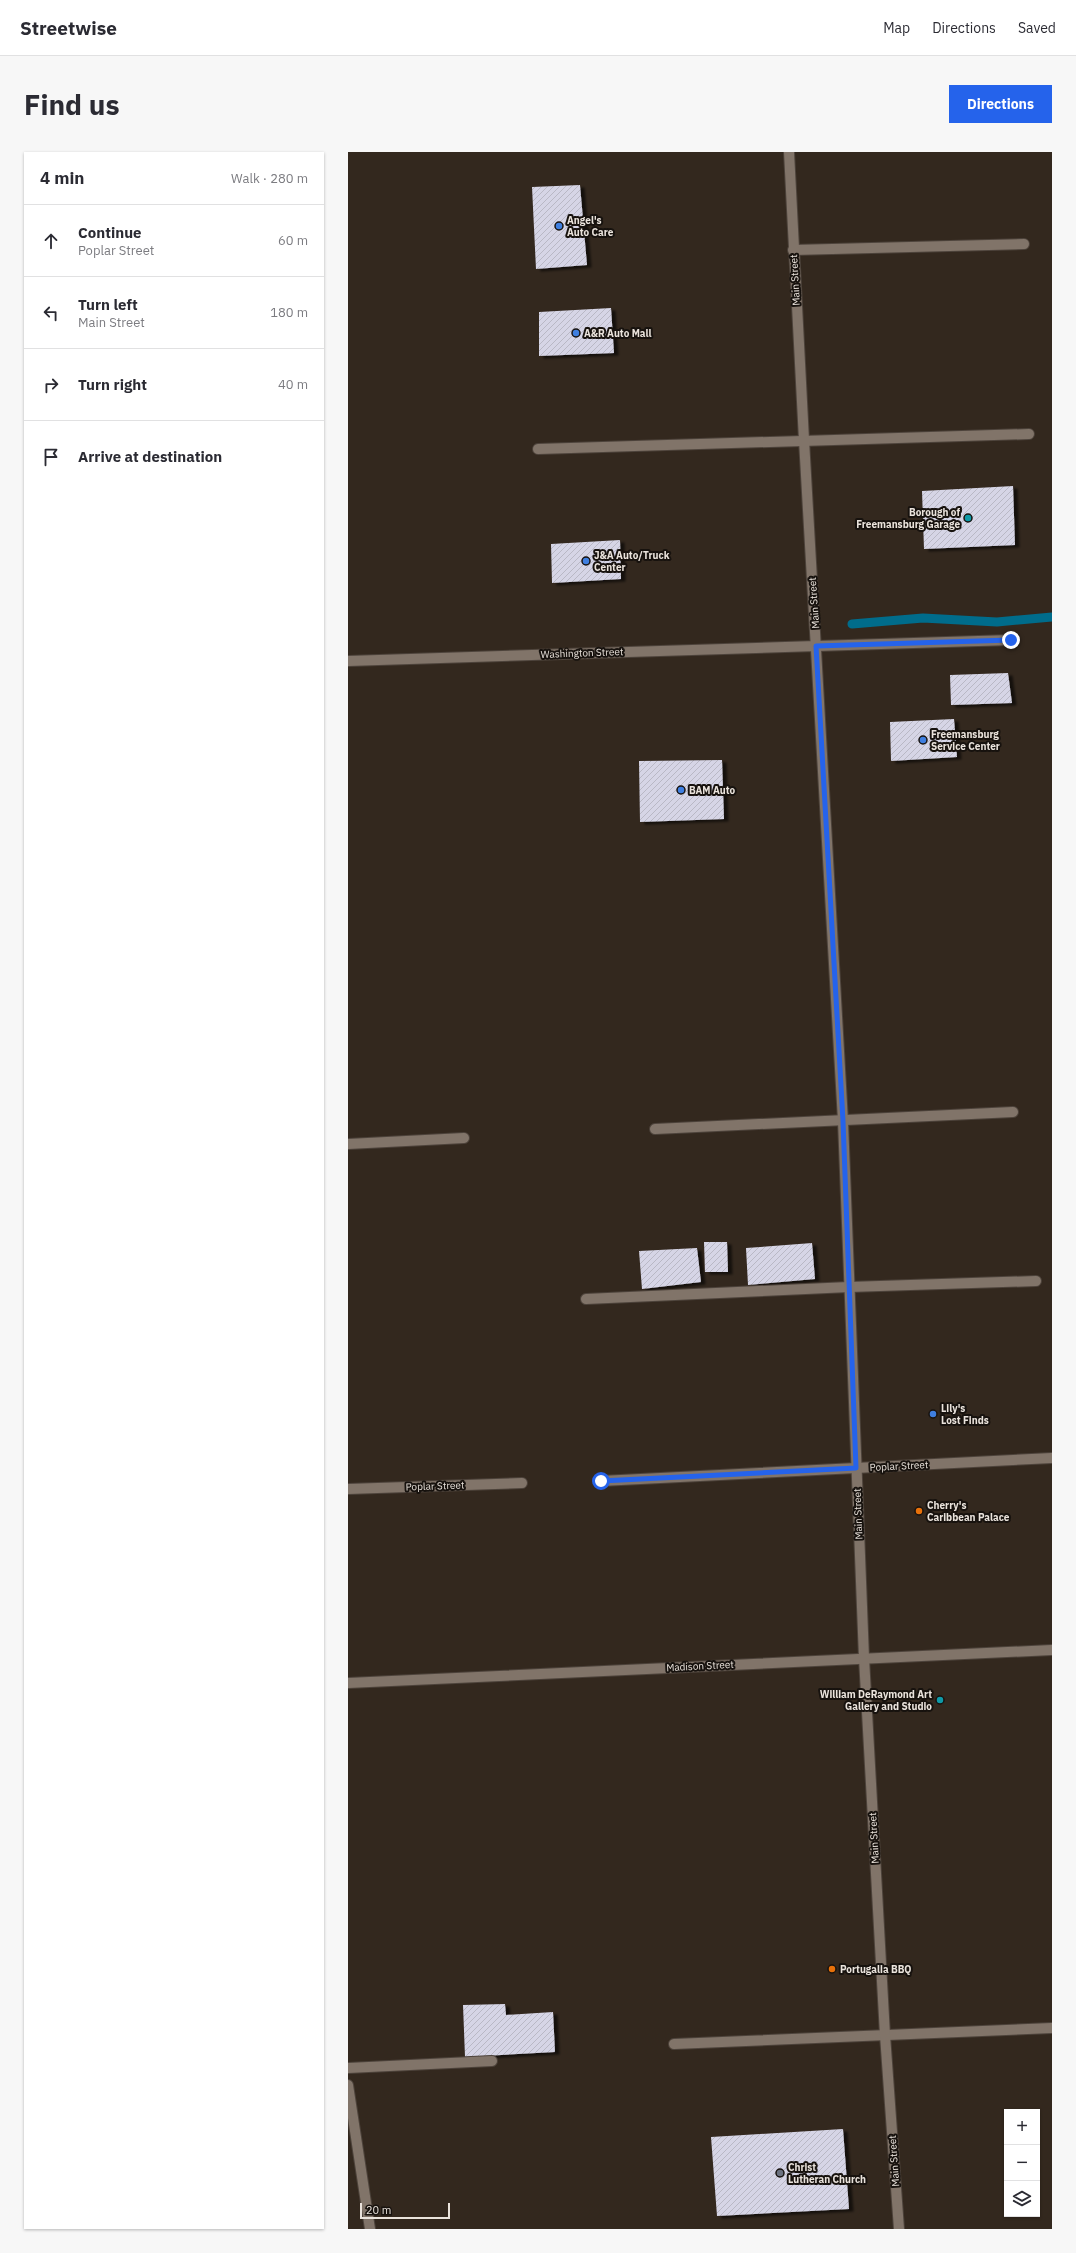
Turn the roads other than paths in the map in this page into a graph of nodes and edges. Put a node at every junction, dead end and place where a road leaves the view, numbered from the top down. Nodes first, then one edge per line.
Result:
1 (789, 152) edge
2 (1024, 244) dead end
3 (793, 250) junction
4 (1028, 434) dead end
5 (804, 440) junction
6 (538, 449) dead end
7 (1011, 640) dead end
8 (816, 646) junction
9 (348, 661) edge
10 (1013, 1112) dead end
11 (843, 1121) junction
12 (655, 1129) dead end
13 (464, 1138) dead end
14 (348, 1144) edge
15 (1036, 1281) dead end
16 (849, 1287) junction
17 (586, 1299) dead end
18 (1052, 1458) edge
19 (856, 1468) junction
20 (601, 1481) dead end
21 (522, 1483) dead end
22 (348, 1489) edge
23 (1052, 1650) edge
24 (864, 1658) junction
25 (348, 1683) edge
26 (1052, 2028) edge
27 (885, 2035) junction
28 (674, 2044) dead end
29 (492, 2061) dead end
30 (348, 2068) edge
31 (348, 2085) edge
32 (370, 2229) edge
33 (899, 2229) edge

1 - 3 street, Main Street
2 - 3 street
3 - 5 street, Main Street
4 - 5 street
5 - 6 street
5 - 8 street, Main Street
7 - 8 street, Washington Street
8 - 9 street, Washington Street
8 - 11 street, Main Street
10 - 11 street
11 - 12 street
11 - 16 street, Main Street
13 - 14 street
15 - 16 street
16 - 17 street
16 - 19 street, Main Street
18 - 19 street, Poplar Street
19 - 20 street, Poplar Street
19 - 24 street, Main Street
21 - 22 street, Poplar Street
23 - 24 street, Madison Street
24 - 25 street, Madison Street
24 - 27 street, Main Street
26 - 27 street
27 - 28 street
27 - 33 street, Main Street
29 - 30 street
31 - 32 street

